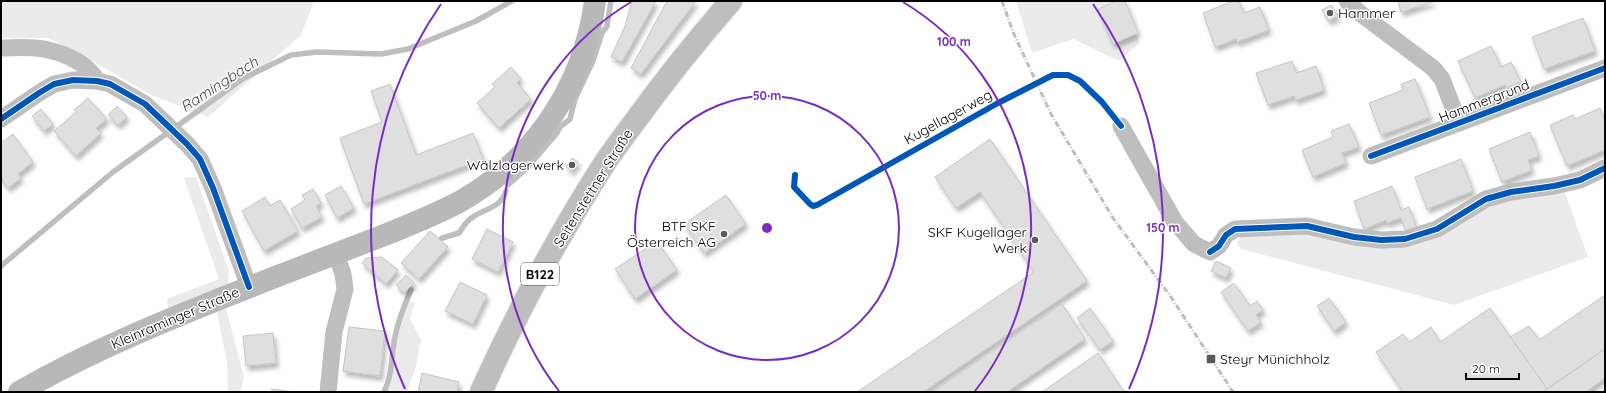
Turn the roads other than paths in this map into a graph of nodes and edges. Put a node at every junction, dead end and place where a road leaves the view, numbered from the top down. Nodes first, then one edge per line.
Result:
1 (731, 1) edge
2 (1347, 1) edge
3 (595, 6) edge
4 (1, 48) edge
5 (1605, 68) edge
6 (97, 81) junction
7 (1, 119) edge
8 (1459, 123) junction
9 (1121, 126) dead end
10 (1371, 156) dead end
11 (1605, 168) edge
12 (336, 254) junction
13 (249, 287) junction
14 (19, 392) edge
15 (328, 392) edge
16 (481, 392) edge

1 - 16 main road, Seitenstettner Straße / B122
2 - 8 street, Hammergrund
3 - 12 main road, Kleinraminger Straße
4 - 6 street
5 - 8 street, Hammergrund
6 - 7 street
6 - 13 street
8 - 10 street, Hammergrund
9 - 11 street
12 - 13 main road, Kleinraminger Straße
12 - 15 street
13 - 14 main road, Kleinraminger Straße

